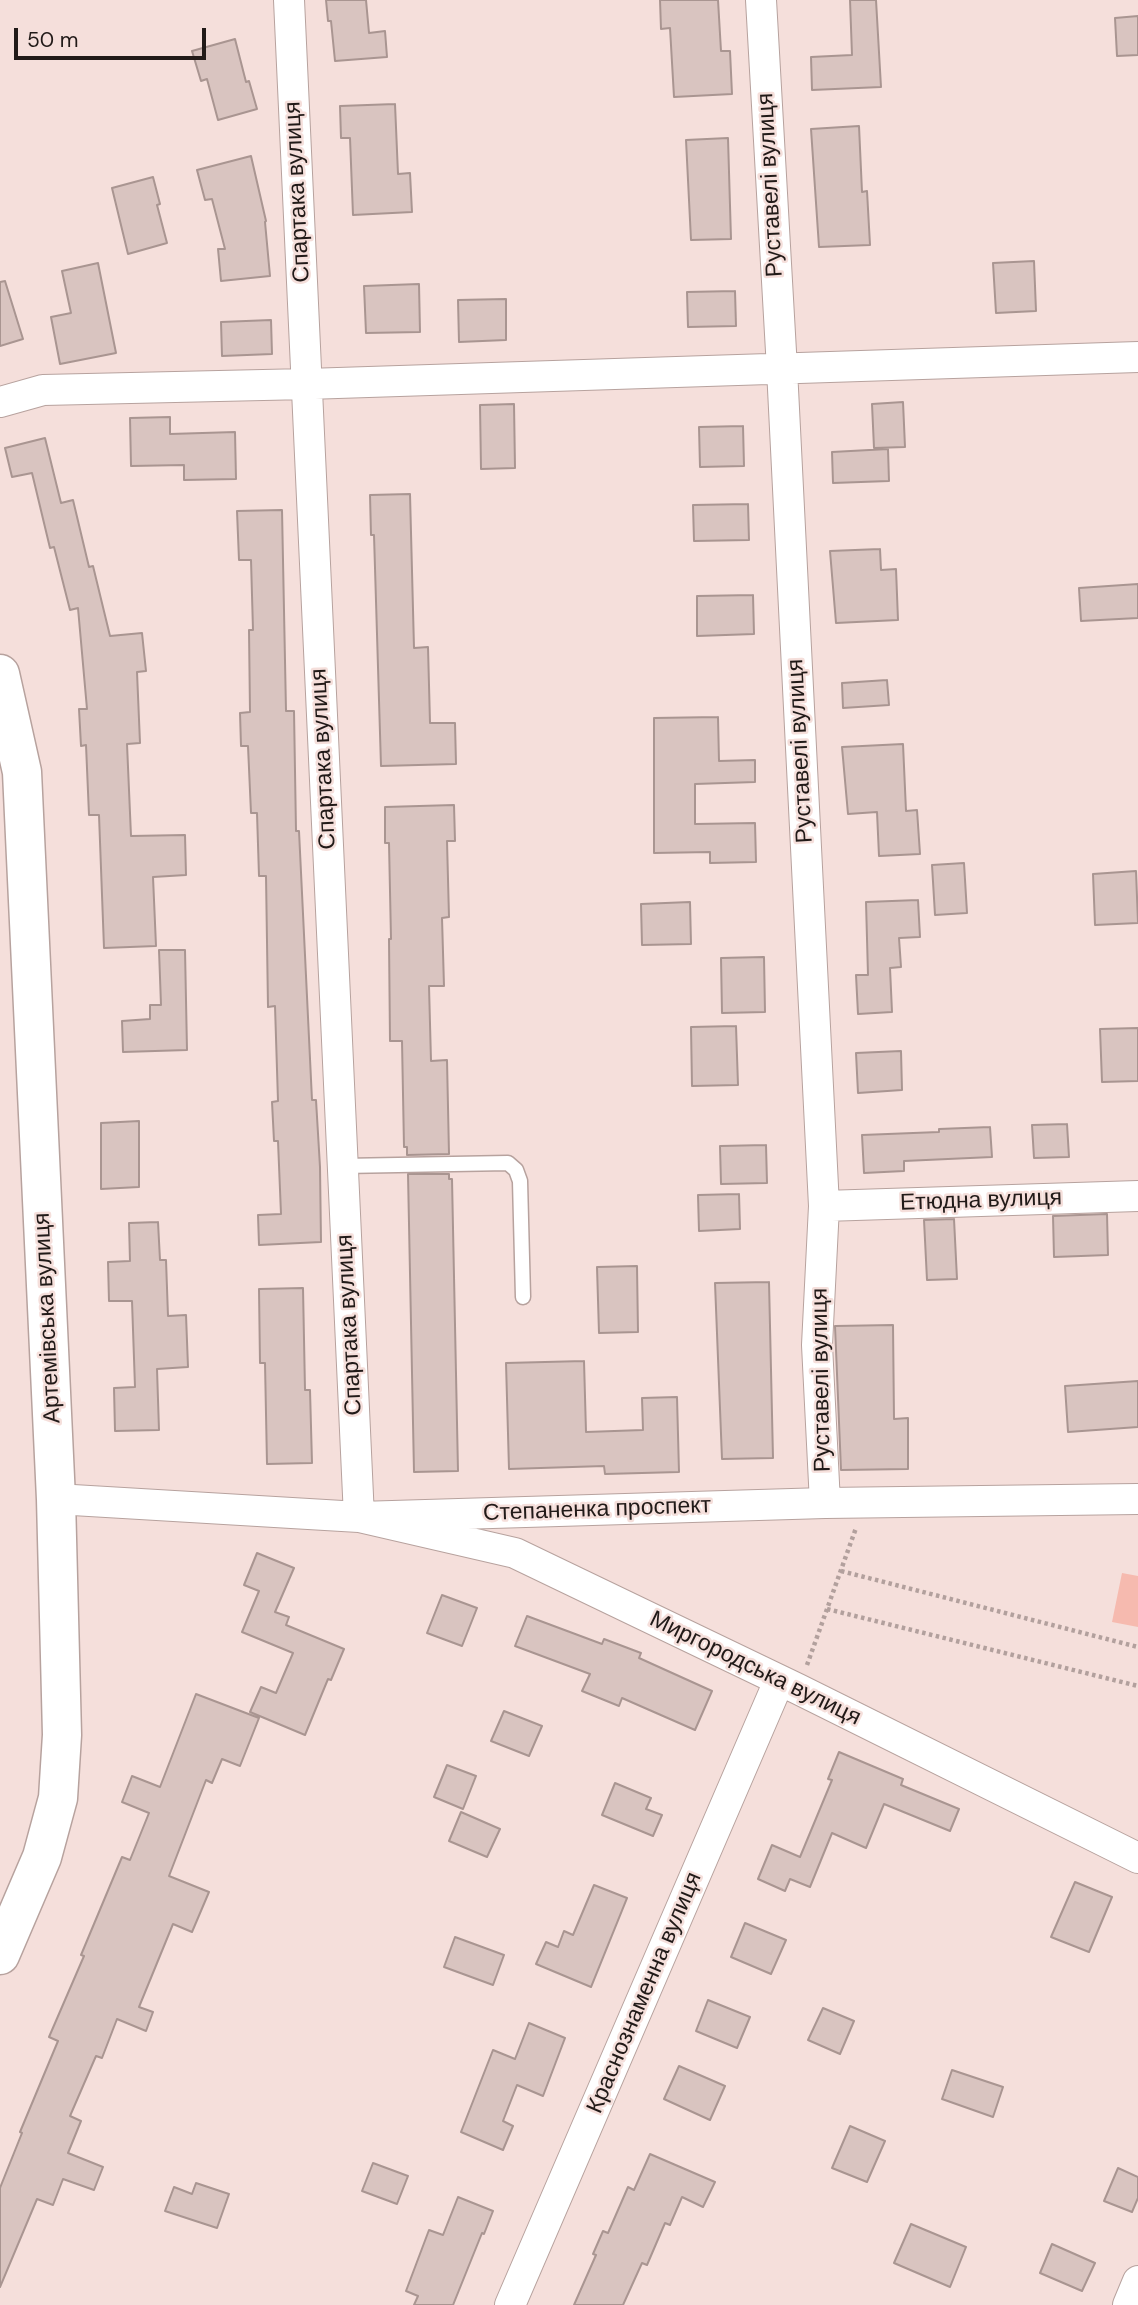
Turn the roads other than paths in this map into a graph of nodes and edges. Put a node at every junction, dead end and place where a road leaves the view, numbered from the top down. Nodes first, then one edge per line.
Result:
1 (289, 0) edge
2 (761, 0) edge
3 (1138, 357) edge
4 (782, 369) junction
5 (307, 384) junction
6 (0, 402) edge
7 (0, 674) edge
8 (343, 1166) junction
9 (1138, 1196) edge
10 (824, 1206) junction
11 (523, 1297) dead end
12 (56, 1499) junction
13 (1138, 1499) edge
14 (825, 1503) junction
15 (359, 1517) junction
16 (789, 1685) junction
17 (1138, 1858) edge
18 (0, 1955) edge
19 (1138, 2281) edge
20 (510, 2305) edge
21 (1128, 2305) edge

1 - 5 street, Спартака вулиця
2 - 4 street, Руставелі вулиця
3 - 4 street
4 - 5 street
4 - 10 street, Руставелі вулиця
5 - 6 street
5 - 8 street, Спартака вулиця
7 - 12 main road, Артемівська вулиця
8 - 11 lane
8 - 15 street, Спартака вулиця
9 - 10 street, Етюдна вулиця
10 - 14 street, Руставелі вулиця
12 - 15 street, Степаненка проспект
12 - 18 main road, Артемівська вулиця
13 - 14 street, Степаненка проспект
14 - 15 street, Степаненка проспект
15 - 16 street, Миргородська вулиця
16 - 17 street, Миргородська вулиця
16 - 20 street, Краснознаменна вулиця
19 - 21 street

